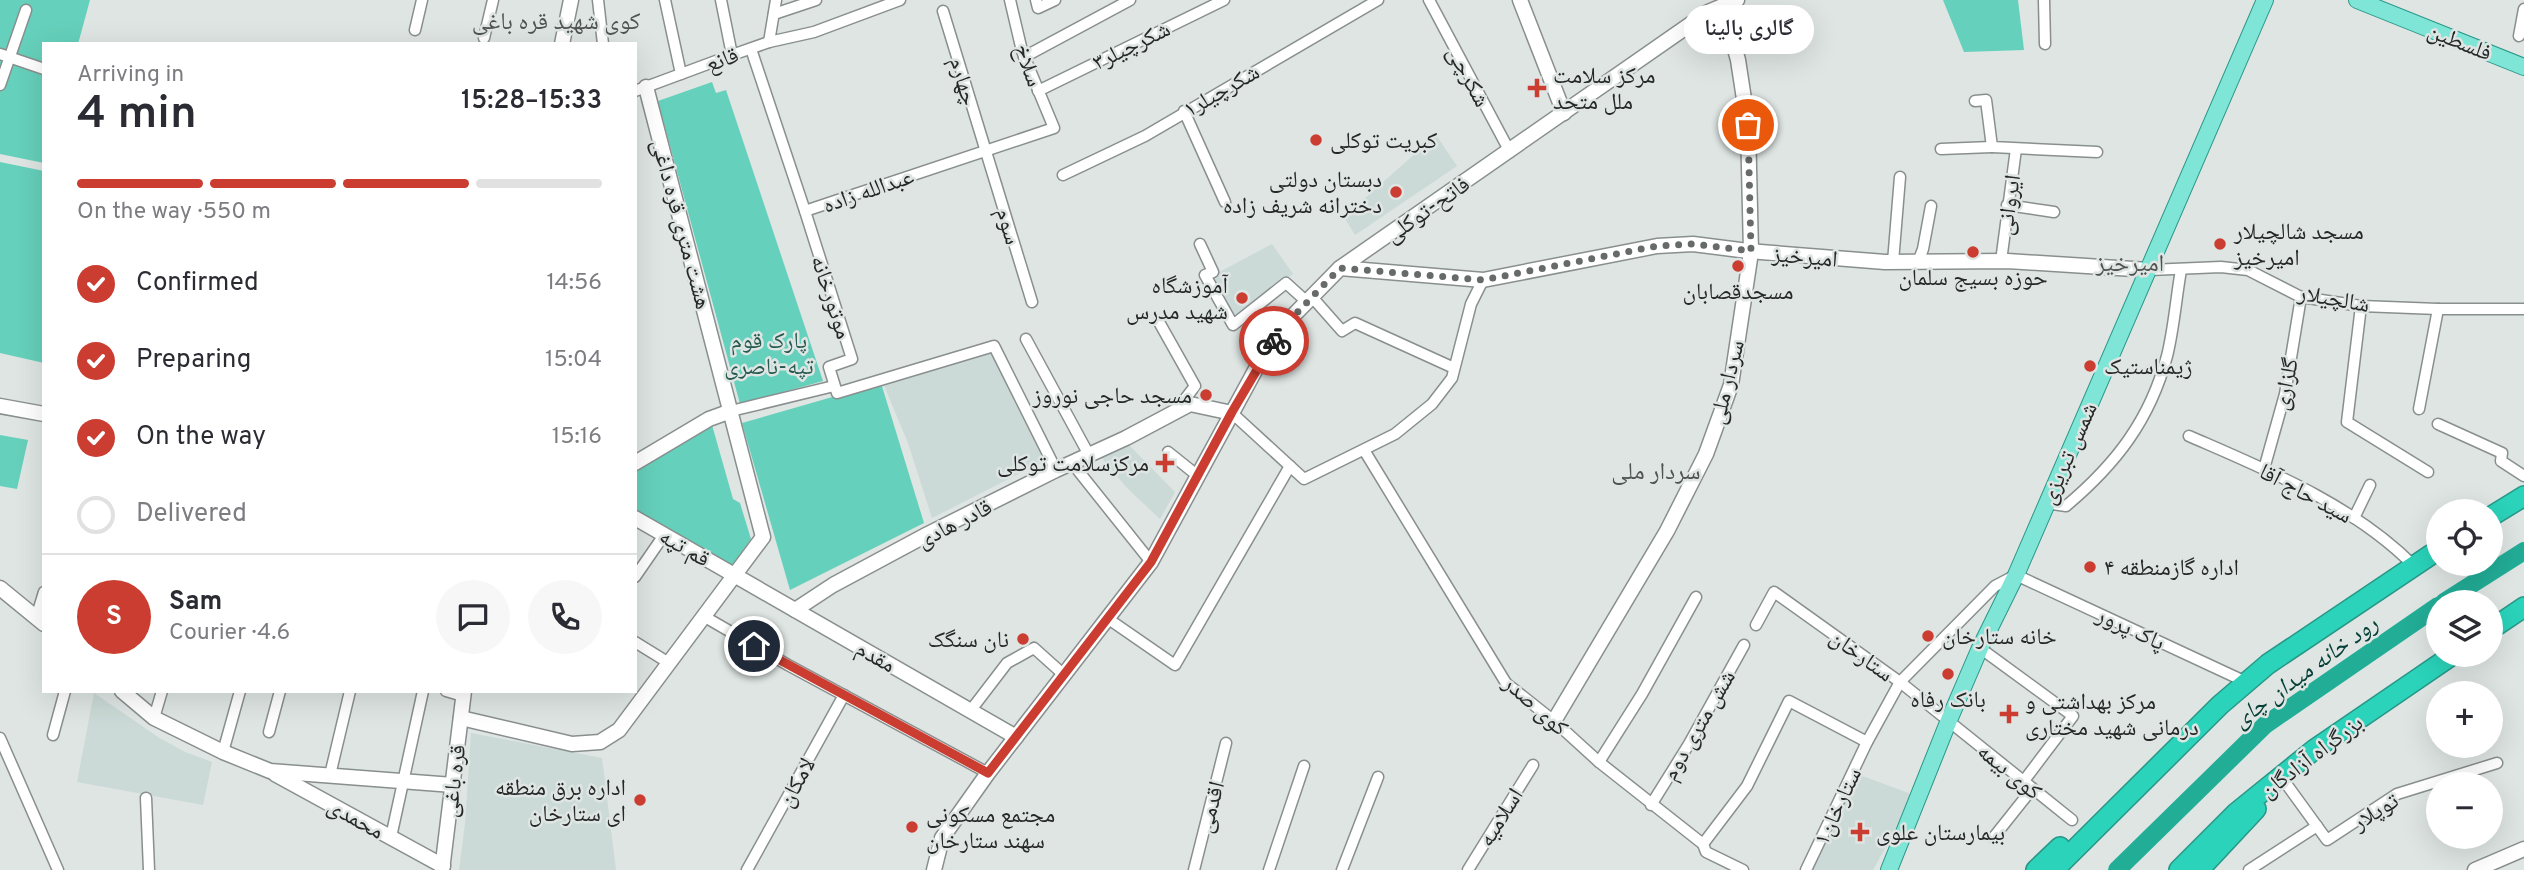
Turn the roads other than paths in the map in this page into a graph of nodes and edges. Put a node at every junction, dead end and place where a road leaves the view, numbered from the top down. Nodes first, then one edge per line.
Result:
1 (422, 0) edge
2 (493, 0) edge
3 (571, 0) edge
4 (598, 0) edge
5 (666, 0) edge
6 (721, 0) edge
7 (776, 0) edge
8 (816, 0) edge
9 (901, 0) edge
10 (1010, 0) edge
11 (1055, 0) edge
12 (1130, 0) edge
13 (1224, 0) edge
14 (1378, 0) edge
15 (1429, 0) edge
16 (1520, 0) edge
17 (1737, 0) edge
18 (2044, 0) edge
19 (2265, 0) edge
20 (2357, 0) edge
21 (1037, 4) edge
22 (1723, 6) junction
23 (2524, 9) edge
24 (26, 10) dead end
25 (943, 11) dead end
26 (774, 14) junction
27 (415, 30) dead end
28 (2519, 36) dead end
29 (484, 38) dead end
30 (562, 42) edge
31 (603, 42) edge
32 (769, 42) junction
33 (2045, 44) dead end
34 (751, 49) junction
35 (732, 55) junction
36 (5, 56) edge
37 (1024, 57) junction
38 (2524, 66) edge
39 (42, 68) edge
40 (681, 74) junction
41 (0, 85) edge
42 (641, 89) edge
43 (1038, 90) junction
44 (1975, 101) dead end
45 (1184, 111) junction
46 (1564, 113) junction
47 (1054, 128) joint
48 (1992, 147) junction
49 (1941, 149) dead end
50 (2016, 149) junction
51 (986, 150) junction
52 (1510, 152) junction
53 (2098, 152) dead end
54 (1063, 176) dead end
55 (1900, 177) dead end
56 (1225, 202) dead end
57 (2007, 205) junction
58 (1931, 206) dead end
59 (805, 211) junction
60 (2054, 212) dead end
61 (1200, 244) dead end
62 (1751, 251) junction
63 (2001, 261) junction
64 (1892, 262) junction
65 (1917, 262) junction
66 (1340, 268) junction
67 (2149, 270) junction
68 (2181, 270) junction
69 (1483, 280) junction
70 (2301, 297) junction
71 (1309, 300) junction
72 (1032, 302) dead end
73 (2361, 306) junction
74 (2523, 306) edge
75 (2438, 309) junction
76 (1159, 322) dead end
77 (1027, 339) dead end
78 (1454, 368) junction
79 (834, 386) junction
80 (1190, 404) junction
81 (0, 406) edge
82 (2418, 409) dead end
83 (731, 411) junction
84 (1232, 412) junction
85 (42, 414) edge
86 (2438, 424) dead end
87 (2189, 436) dead end
88 (1364, 450) junction
89 (1168, 452) dead end
90 (1089, 455) junction
91 (637, 462) edge
92 (1072, 463) junction
93 (1290, 466) junction
94 (2264, 469) junction
95 (1056, 470) junction
96 (2428, 472) dead end
97 (1198, 476) junction
98 (2524, 476) edge
99 (2371, 485) dead end
100 (2524, 496) edge
101 (2046, 503) junction
102 (2503, 509) edge
103 (2354, 518) junction
104 (637, 519) edge
105 (664, 536) junction
106 (2426, 557) edge
107 (1151, 562) junction
108 (2413, 565) junction
109 (637, 574) edge
110 (2017, 575) junction
111 (736, 576) junction
112 (0, 588) edge
113 (1696, 597) dead end
114 (2524, 607) edge
115 (795, 610) junction
116 (705, 617) junction
117 (1107, 618) junction
118 (40, 621) edge
119 (2503, 621) edge
120 (1756, 625) dead end
121 (637, 643) edge
122 (1744, 645) dead end
123 (1980, 648) junction
124 (669, 663) junction
125 (2435, 667) edge
126 (1063, 674) junction
127 (1900, 682) junction
128 (2246, 682) junction
129 (64, 693) edge
130 (124, 693) edge
131 (161, 693) edge
132 (239, 693) edge
133 (279, 693) edge
134 (350, 693) edge
135 (423, 693) edge
136 (464, 694) edge
137 (844, 695) junction
138 (2220, 705) junction
139 (971, 710) junction
140 (461, 718) junction
141 (154, 719) junction
142 (1949, 720) junction
143 (1554, 721) junction
144 (269, 732) dead end
145 (53, 735) dead end
146 (1016, 737) junction
147 (0, 738) edge
148 (1867, 742) junction
149 (1226, 743) dead end
150 (223, 752) junction
151 (1599, 762) junction
152 (2497, 762) dead end
153 (1304, 765) dead end
154 (1533, 765) dead end
155 (270, 771) junction
156 (988, 773) junction
157 (330, 775) junction
158 (2285, 775) junction
159 (1378, 777) dead end
160 (403, 781) junction
161 (453, 785) junction
162 (2028, 785) junction
163 (146, 798) dead end
164 (1651, 805) junction
165 (2072, 820) dead end
166 (2317, 826) junction
167 (391, 837) junction
168 (1993, 838) dead end
169 (1703, 844) junction
170 (2524, 849) edge
171 (442, 868) edge
172 (1890, 869) edge
173 (2481, 869) edge
174 (58, 870) edge
175 (149, 870) edge
176 (747, 870) edge
177 (934, 870) edge
178 (1194, 870) edge
179 (1269, 870) edge
180 (1342, 870) edge
181 (1468, 870) edge
182 (1743, 870) edge
183 (1806, 870) edge
184 (2036, 870) edge
185 (2054, 870) edge
186 (2179, 870) edge
187 (2199, 870) edge
188 (2249, 870) edge

1 - 27 street
2 - 29 street
3 - 30 street
4 - 31 street
5 - 40 street
6 - 35 street
7 - 26 street, قانع
8 - 26 street
9 - 32 street
10 - 37 street, سلاخ
11 - 21 street
12 - 37 street
13 - 43 street, شکرچیلر۳
14 - 45 street, شکرچیلر۱
15 - 52 street, شکرچی
16 - 46 street
17 - 22 street, فاتح-توکلی
18 - 33 street
19 - 67 main road, شمس تبریزی
20 - 38 main road, فلسطین
22 - 46 street, فاتح-توکلی
22 - 62 street, سردار ملی
23 - 28 street
24 - 36 street
25 - 51 street, چهارم
26 - 32 street, قانع
32 - 34 street, قانع
34 - 35 street, قانع
34 - 59 street, عبدالله زاده
35 - 40 street, قانع
36 - 39 street
36 - 41 street
37 - 43 street, سلاخ
40 - 42 street, قانع
42 - 83 street, هشت متری قره داغی
43 - 47 street, سلاخ
44 - 48 street
45 - 54 street, شکرچیلر۱
45 - 56 street
46 - 52 street, فاتح-توکلی
47 - 51 street, عبدالله زاده
48 - 49 street
48 - 50 street
50 - 53 street
50 - 57 street, ایروانی
51 - 59 street, عبدالله زاده
51 - 72 street, سوم
52 - 66 street, فاتح-توکلی
55 - 64 street
57 - 60 street
57 - 63 street, ایروانی
58 - 65 street
59 - 79 street, موتورخانه
61 - 71 street
62 - 64 street, امیرخیز
62 - 69 street, امیرخیز
62 - 143 street, سردار ملی
63 - 65 street, امیرخیز
63 - 67 street, امیرخیز
64 - 65 street, امیرخیز
66 - 69 street, امیرخیز
66 - 71 street, فاتح-توکلی
67 - 68 street, شالچیلار
67 - 101 main road, شمس تبریزی
68 - 70 street, شالچیلار
68 - 101 street
69 - 78 street
70 - 73 street, شالچیلار
70 - 94 street, گلزاری
71 - 78 street
71 - 84 street, فاتح-توکلی
73 - 75 street, شالچیلار
73 - 96 street
74 - 75 street, شالچیلار
75 - 82 street
76 - 80 street
77 - 90 street
78 - 88 street
79 - 83 street
79 - 95 street
80 - 84 street
80 - 90 street, قادر هادی
81 - 85 street
83 - 91 street
83 - 111 street, هشت متری قره داغی
84 - 93 street
84 - 97 street, فاتح-توکلی
86 - 98 street
87 - 94 street, سید حاج آقا
88 - 93 street
88 - 143 street, کوی صدر
89 - 97 street
90 - 92 street, قادر هادی
92 - 95 street, قادر هادی
92 - 107 street
93 - 117 street
94 - 103 street, سید حاج آقا
95 - 115 street, قادر هادی
97 - 107 street, فاتح-توکلی
99 - 103 street
100 - 102 highway
101 - 110 main road, شمس تبریزی
103 - 108 street, سید حاج آقا
104 - 105 street, قم تپه
105 - 109 street
105 - 111 street, قم تپه
106 - 108 highway
107 - 117 street, فاتح-توکلی
108 - 128 highway
110 - 123 main road, شمس تبریزی
110 - 127 street, ستارخان۱
110 - 128 street, پاک پرور
111 - 115 street, مقدم
111 - 116 street, هشت متری قره داغی
112 - 118 street
113 - 151 street
114 - 119 highway
115 - 139 street, مقدم
116 - 124 street, هشت متری قره داغی
116 - 137 street
117 - 126 street, فاتح-توکلی
120 - 127 street, ستارخان
121 - 124 street
122 - 164 street, شش متری دوم
123 - 142 main road, شمس تبریزی
123 - 162 street
124 - 140 street, هشت متری قره داغی
125 - 158 highway, بزرگراه آزادگان
126 - 139 street
126 - 146 street, فاتح-توکلی
127 - 142 street, ستارخان
127 - 148 street, ستارخان۱
128 - 138 highway
129 - 145 street
130 - 141 street, محمدی
131 - 141 street
132 - 150 street
133 - 144 street
134 - 157 street
135 - 160 street
136 - 140 street, قره باغی
137 - 156 street
137 - 176 street, لامکان
138 - 184 highway
138 - 185 highway
139 - 146 street, مقدم
140 - 161 street, قره باغی
141 - 150 street, محمدی
142 - 162 street, کوی بیمه
142 - 172 main road, شمس تبریزی
143 - 151 street, کوی صدر
146 - 156 street, فاتح-توکلی
147 - 174 street
148 - 169 street
148 - 183 street, ستارخان۱
149 - 178 street, اقدمی
150 - 155 street, محمدی
151 - 164 street, کوی صدر
152 - 166 street, توپلار
153 - 179 street
154 - 181 street, اسلامیه
155 - 157 street, محمدی
155 - 167 street, محمدی
156 - 177 street, فاتح-توکلی
157 - 160 street, محمدی
158 - 166 street, توپلار
158 - 186 highway, بزرگراه آزادگان
158 - 187 highway
159 - 180 street
160 - 161 street, محمدی
160 - 167 street
161 - 171 street, قره باغی
162 - 165 street, کوی بیمه
162 - 168 street
163 - 175 street
164 - 169 street, کوی صدر
166 - 188 street
167 - 171 street, محمدی
169 - 182 street, کوی صدر
170 - 173 street

